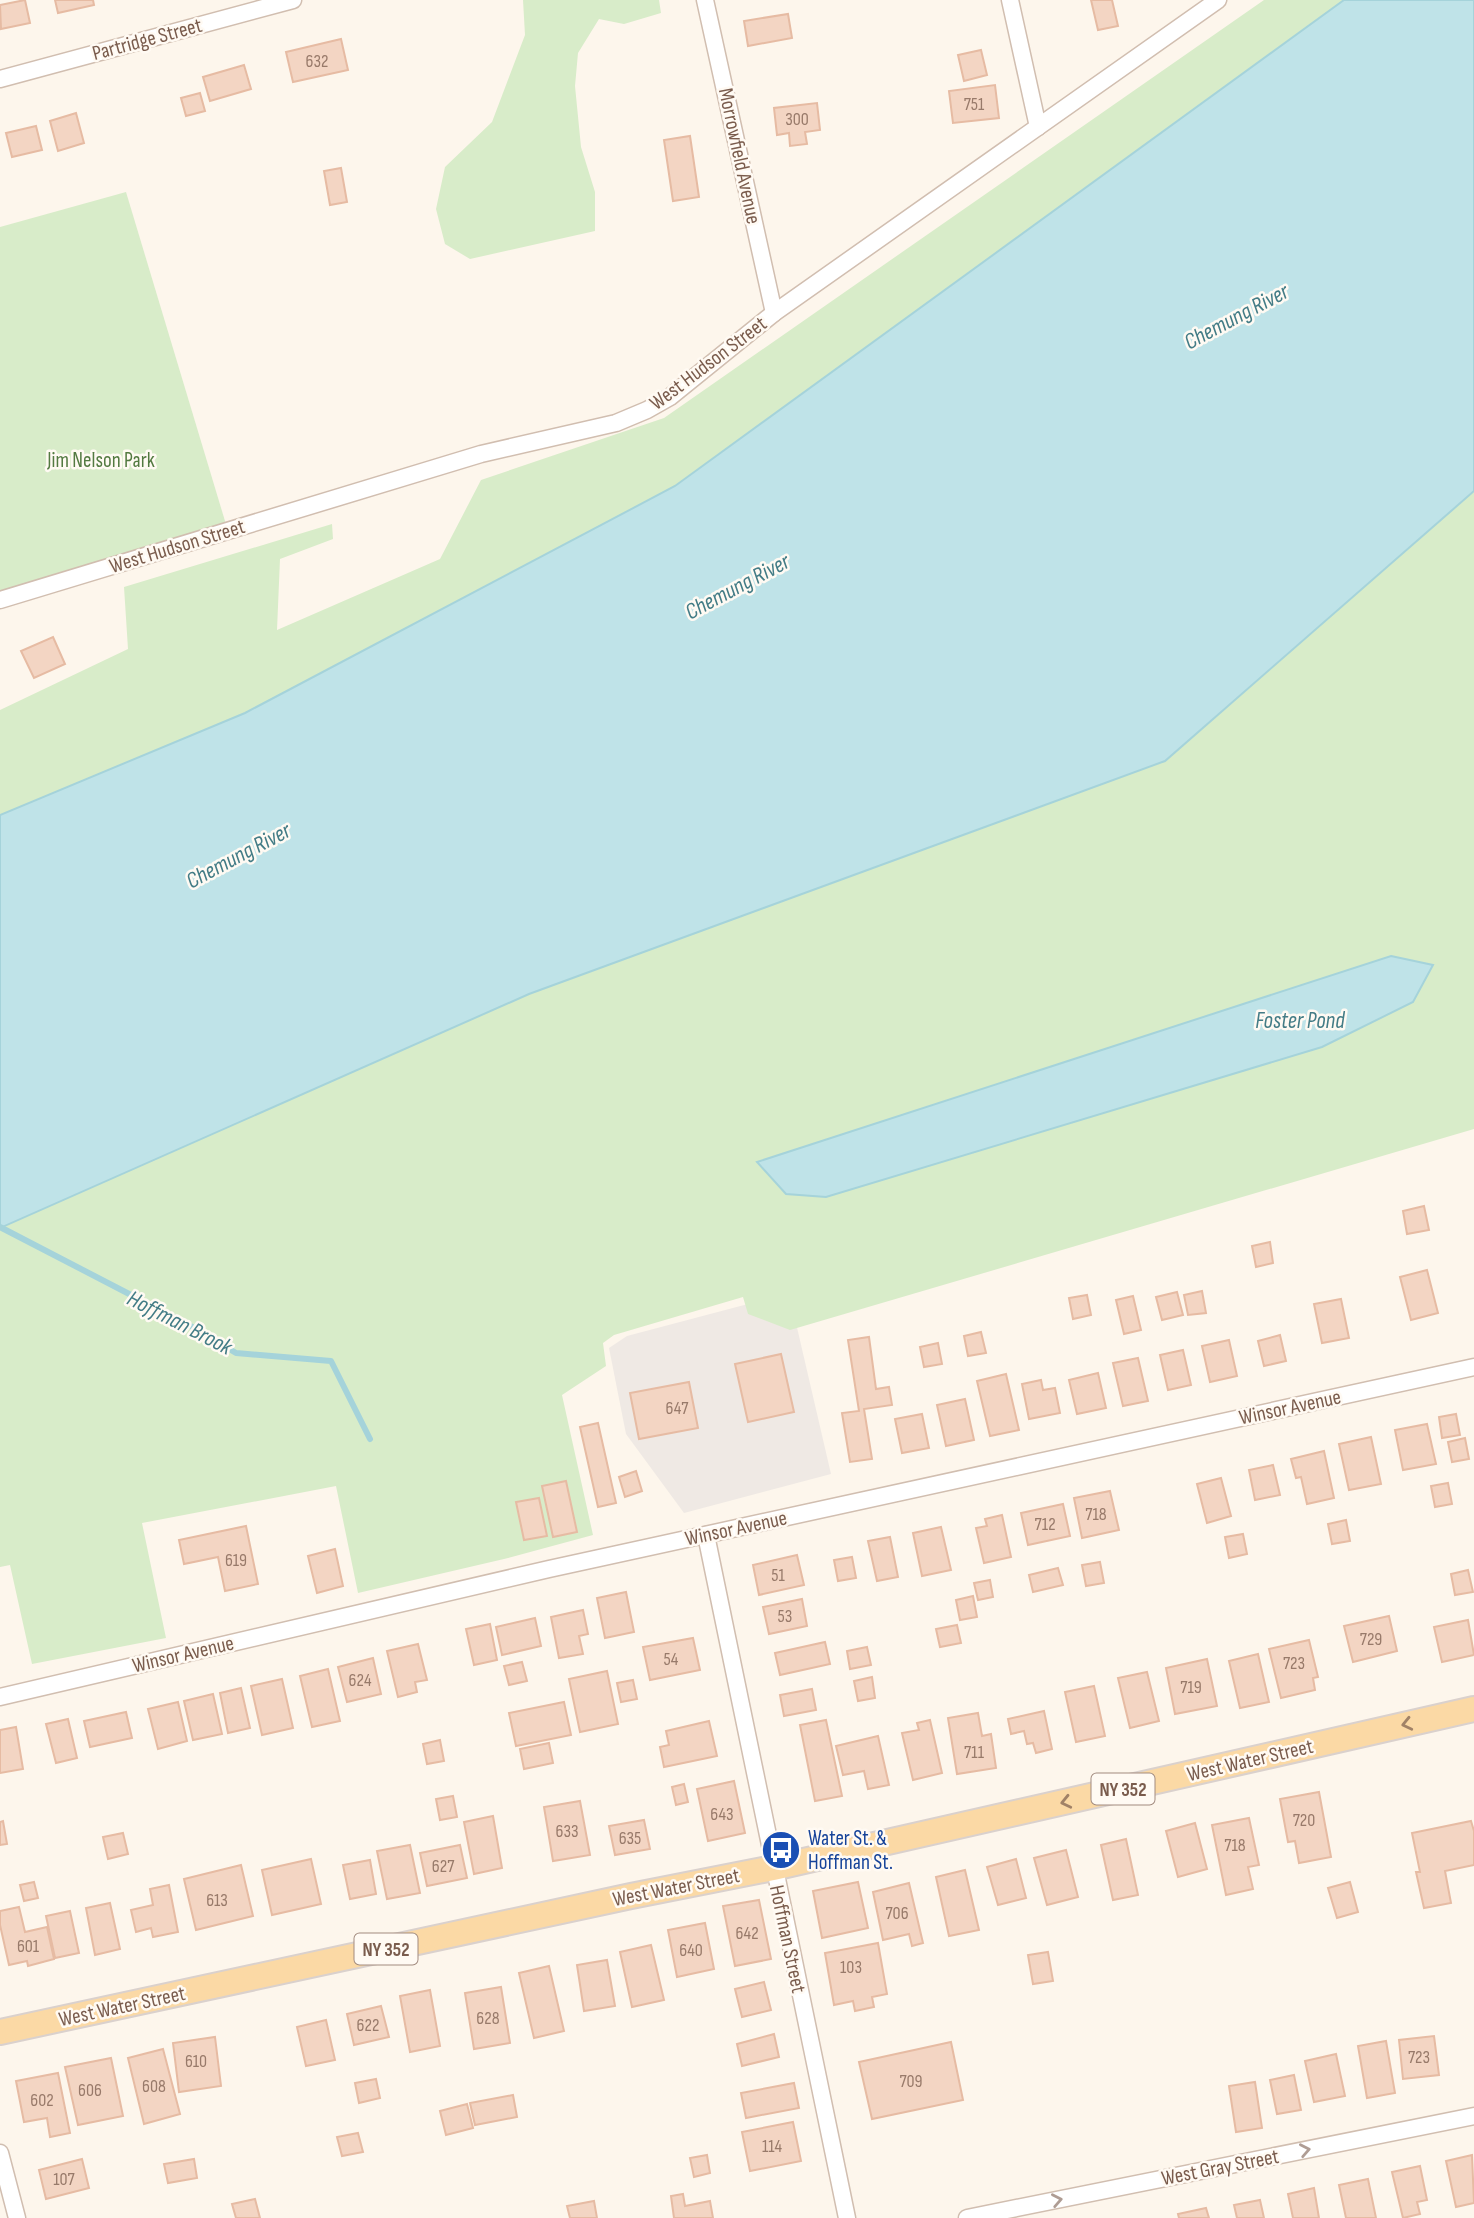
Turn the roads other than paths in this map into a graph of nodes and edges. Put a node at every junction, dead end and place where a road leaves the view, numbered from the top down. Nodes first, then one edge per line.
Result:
1 (293, 0) edge
2 (705, 0) edge
3 (1010, 0) edge
4 (1218, 0) edge
5 (0, 79) edge
6 (1038, 127) junction
7 (774, 313) junction
8 (0, 600) edge
9 (1474, 1367) edge
10 (706, 1535) junction
11 (0, 1697) edge
12 (1474, 1709) edge
13 (773, 1868) junction
14 (0, 2032) edge
15 (1474, 2116) edge
16 (0, 2153) edge
17 (17, 2218) edge
18 (847, 2218) edge
19 (967, 2218) edge

1 - 5 street, Partridge Street
2 - 7 street, Morrowfield Avenue
3 - 6 street
4 - 6 street, West Hudson Street
6 - 7 street, West Hudson Street
7 - 8 street, West Hudson Street
9 - 10 street, Winsor Avenue
10 - 11 street, Winsor Avenue
10 - 13 street, Hoffman Street
12 -> 13 main road, West Water Street / NY 352
13 - 14 main road, West Water Street / NY 352
13 - 18 street, Hoffman Street
19 -> 15 street, West Gray Street
16 - 17 street

